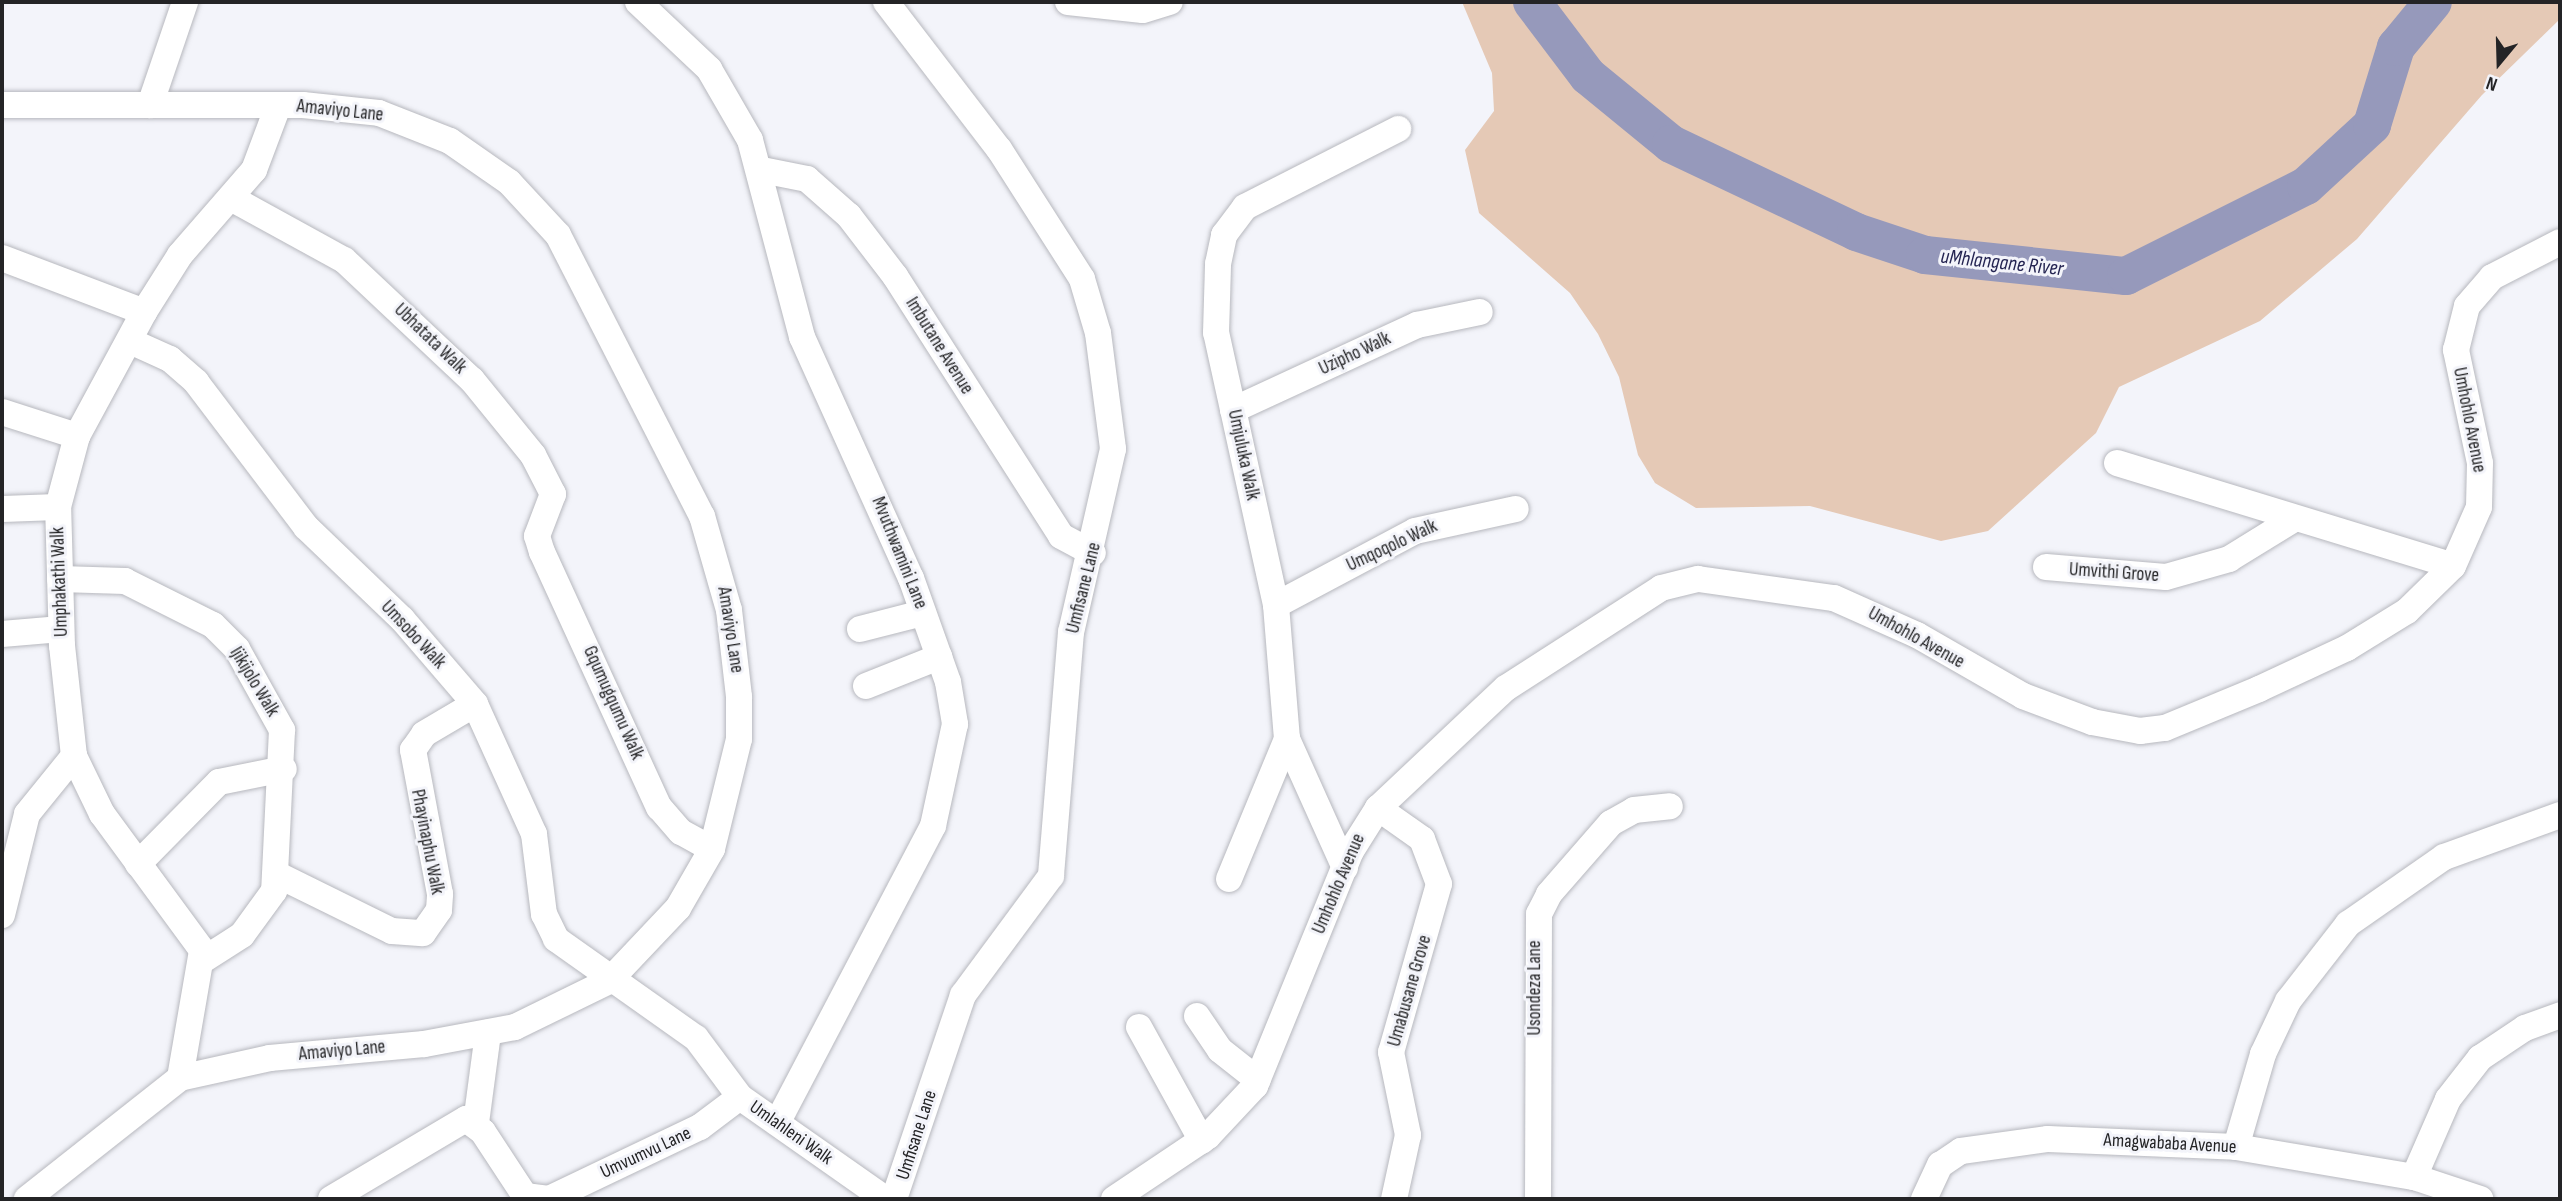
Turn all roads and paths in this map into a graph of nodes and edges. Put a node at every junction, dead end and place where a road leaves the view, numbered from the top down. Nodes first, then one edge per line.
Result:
1 (185, 2) edge
2 (638, 2) edge
3 (886, 2) edge
4 (1068, 2) edge
5 (1170, 2) edge
6 (2, 105) edge
7 (150, 105) junction
8 (278, 106) junction
9 (1398, 130) dead end
10 (762, 170) junction
11 (231, 198) junction
12 (2560, 242) edge
13 (2, 258) edge
14 (144, 312) junction
15 (1480, 312) dead end
16 (130, 341) junction
17 (1233, 410) junction
18 (2, 412) edge
19 (77, 436) junction
20 (2117, 463) dead end
21 (58, 507) junction
22 (2, 509) edge
23 (1516, 509) dead end
24 (2294, 519) junction
25 (537, 536) joint
26 (1093, 553) junction
27 (2453, 566) junction
28 (2046, 567) dead end
29 (60, 579) junction
30 (1276, 604) junction
31 (923, 613) junction
32 (61, 629) junction
33 (860, 629) dead end
34 (2, 634) edge
35 (939, 657) junction
36 (866, 686) dead end
37 (475, 704) junction
38 (1287, 739) junction
39 (74, 756) junction
40 (284, 769) junction
41 (1670, 806) dead end
42 (1378, 808) junction
43 (2560, 815) edge
44 (712, 849) junction
45 (138, 864) junction
46 (1345, 868) junction
47 (278, 875) junction
48 (1228, 879) dead end
49 (2, 915) edge
50 (203, 960) junction
51 (609, 981) junction
52 (2560, 1015) edge
53 (1197, 1016) dead end
54 (1139, 1027) dead end
55 (488, 1033) junction
56 (180, 1079) junction
57 (1258, 1080) junction
58 (740, 1097) junction
59 (476, 1123) junction
60 (777, 1123) junction
61 (1202, 1141) junction
62 (2236, 1147) junction
63 (2414, 1177) junction
64 (27, 1199) edge
65 (331, 1199) edge
66 (885, 1199) edge
67 (894, 1199) edge
68 (1114, 1199) edge
69 (1394, 1199) edge
70 (1538, 1199) edge
71 (1924, 1199) edge
72 (2480, 1199) edge

1 - 7 street
2 - 10 street, Mvuthwamini Lane
3 - 26 street, Umfisane Lane
4 - 5 street
6 - 7 street, Amaviyo Lane
7 - 8 street, Amaviyo Lane
8 - 11 street, Umphakathi Walk
8 - 44 street, Amaviyo Lane
9 - 17 street, Umjuluka Walk
10 - 26 street, Imbutane Avenue
10 - 31 street, Mvuthwamini Lane
11 - 14 street, Umphakathi Walk
11 - 25 street, Ubhatata Walk
12 - 27 street, Umhohlo Avenue
13 - 14 street
14 - 16 street, Umphakathi Walk
15 - 17 street, Uzipho Walk
16 - 19 street, Umphakathi Walk
16 - 37 street, Umsobo Walk
17 - 30 street, Umjuluka Walk
18 - 19 street
19 - 21 street, Umphakathi Walk
20 - 24 street
21 - 22 street
21 - 29 street, Umphakathi Walk
23 - 30 street, Umqoqolo Walk
24 - 27 street
24 - 28 street, Umvithi Grove
25 - 44 street, Gqumugqumu Walk
26 - 67 street, Umfisane Lane
27 - 42 street, Umhohlo Avenue
29 - 32 street, Umphakathi Walk
29 - 40 street, Ijikijolo Walk
30 - 38 street, Umjuluka Walk
31 - 33 street
31 - 35 street, Mvuthwamini Lane
32 - 34 street
32 - 39 street, Umphakathi Walk
35 - 36 street
35 - 60 street, Mvuthwamini Lane
37 - 47 street, Phayinaphu Walk
37 - 51 street, Umsobo Walk
38 - 46 street, Umjuluka Walk
38 - 48 street
39 - 45 street, Umphakathi Walk
39 - 49 street
40 - 45 street
40 - 47 street, Ijikijolo Walk
41 - 70 street, Usondeza Lane
42 - 46 street, Umhohlo Avenue
42 - 69 street, Umabusane Grove
43 - 62 street
44 - 51 street, Amaviyo Lane
45 - 50 street, Umphakathi Walk
46 - 57 street, Umhohlo Avenue
47 - 50 street, Ijikijolo Walk
50 - 56 street
51 - 55 street, Amaviyo Lane
51 - 58 street, Umlahleni Walk
52 - 63 street
53 - 57 street
54 - 61 street
55 - 56 street, Amaviyo Lane
55 - 59 street
56 - 64 street, Amaviyo Lane
57 - 61 street, Umhohlo Avenue
58 - 59 street, Umvumvu Lane
58 - 60 street, Umlahleni Walk
59 - 65 street
60 - 66 street, Umlahleni Walk
61 - 68 street, Umhohlo Avenue
62 - 63 street, Amagwababa Avenue
62 - 71 street, Amagwababa Avenue
63 - 72 street, Amagwababa Avenue

